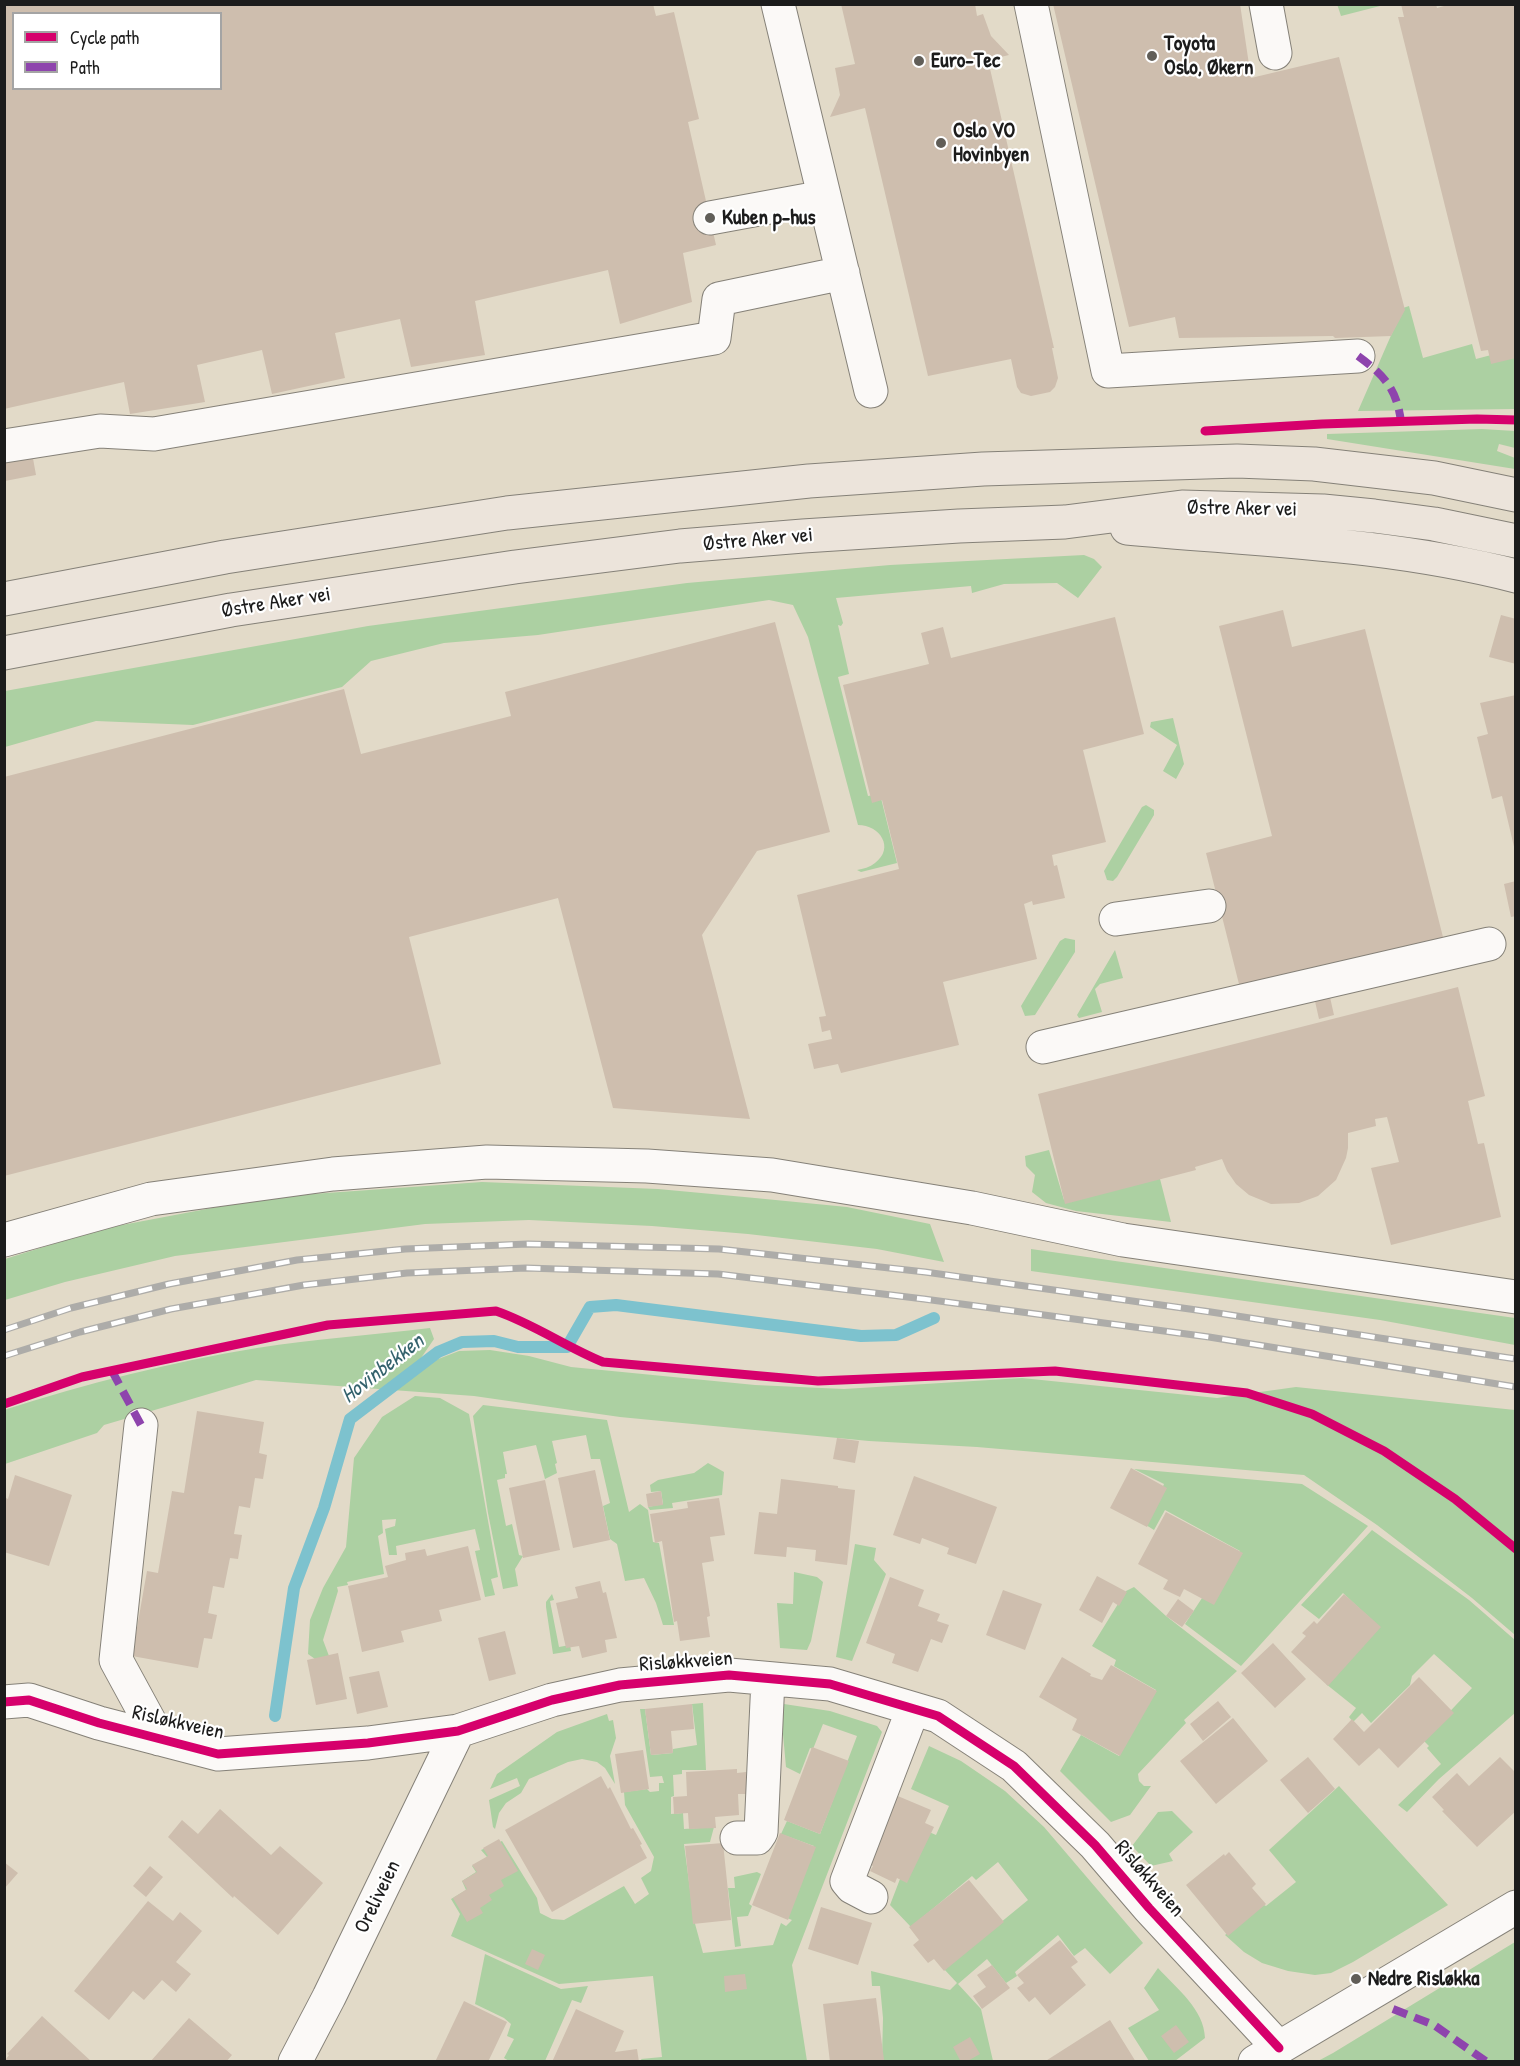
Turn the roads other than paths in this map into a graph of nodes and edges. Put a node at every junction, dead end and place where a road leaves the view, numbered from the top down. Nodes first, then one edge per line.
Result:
1 (778, 4) edge
2 (1031, 4) edge
3 (1266, 4) edge
4 (1275, 53) dead end
5 (824, 197) junction
6 (710, 218) dead end
7 (843, 273) junction
8 (1358, 356) dead end
9 (871, 391) dead end
10 (4, 446) edge
11 (1515, 495) edge
12 (1065, 522) junction
13 (1515, 541) edge
14 (1515, 576) edge
15 (4, 599) edge
16 (4, 653) edge
17 (1209, 906) dead end
18 (1116, 919) dead end
19 (1489, 944) dead end
20 (1043, 1047) dead end
21 (4, 1240) edge
22 (1515, 1297) edge
23 (141, 1425) dead end
24 (768, 1679) junction
25 (4, 1702) edge
26 (913, 1709) junction
27 (458, 1731) junction
28 (159, 1738) junction
29 (737, 1838) dead end
30 (871, 1897) dead end
31 (1515, 1907) edge
32 (1267, 2054) edge
33 (295, 2061) edge

1 - 5 street
2 - 8 street
3 - 4 street
5 - 6 street
5 - 7 street
7 - 9 street
7 - 10 street
11 - 15 highway
12 - 13 highway, Østre Aker vei
12 - 14 highway
12 - 16 highway, Østre Aker vei
17 - 18 street
19 - 20 street
21 - 22 street
23 - 28 street
24 - 26 street, Risløkkveien
24 - 27 street, Risløkkveien
24 - 29 street
25 - 28 street, Risløkkveien
26 - 30 street
26 - 32 street, Risløkkveien
27 - 28 street, Risløkkveien
27 - 33 street, Oreliveien
31 - 32 street, Risløkkveien

